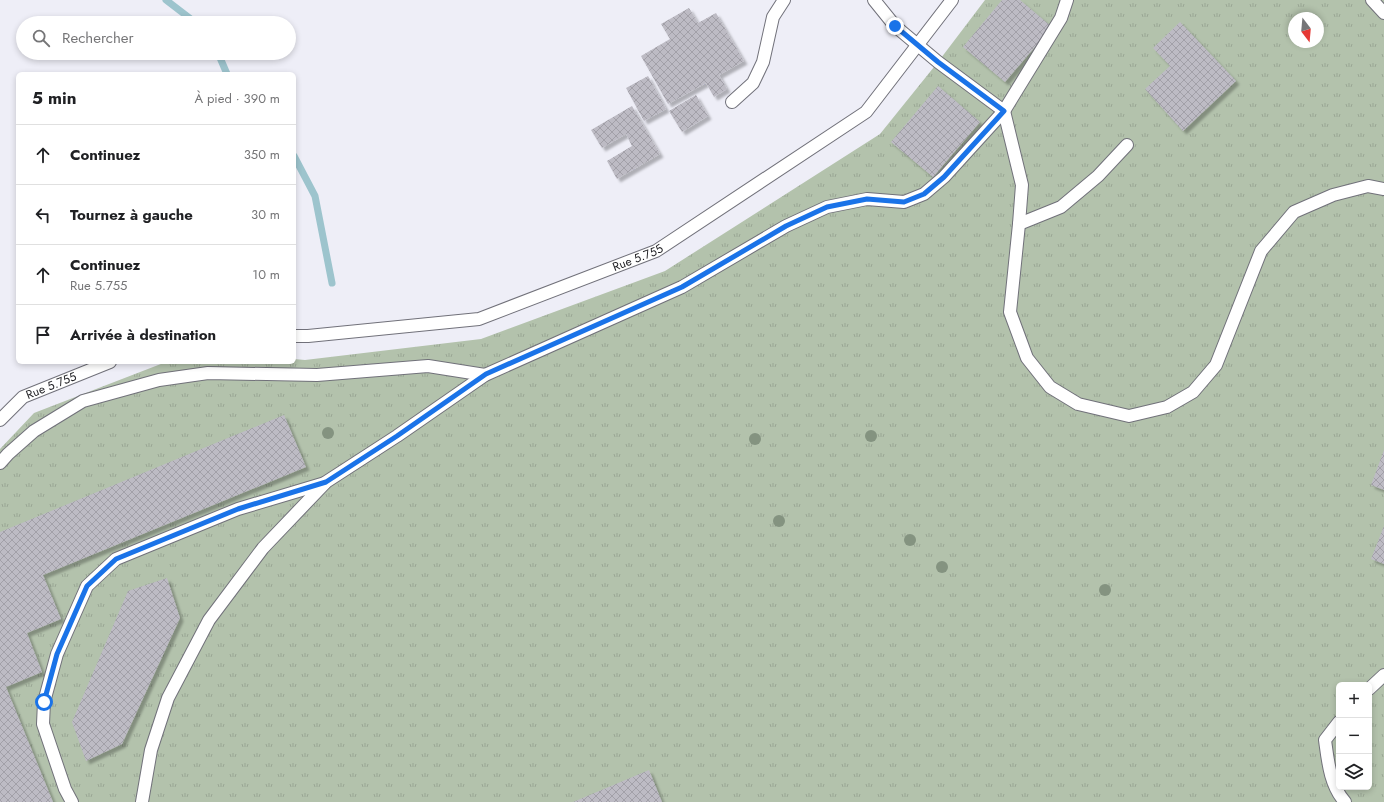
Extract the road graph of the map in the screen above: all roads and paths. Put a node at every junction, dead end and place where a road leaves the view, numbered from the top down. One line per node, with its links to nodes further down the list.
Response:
1 (784, 0): 8 (lane)
2 (874, 0): 7 (lane)
3 (952, 0): 7 (lane, Rue 5.755)
4 (1067, 0): 9 (lane)
5 (1372, 0): 6 (lane)
6 (1384, 13)
7 (918, 44): 9 (lane); 13 (lane, Rue 5.755)
8 (732, 102)
9 (1004, 111): 12 (lane); 15 (lane)
10 (1127, 145): 12 (lane)
11 (1384, 189): 12 (lane)
12 (1019, 224)
13 (296, 336)
14 (105, 364): 16 (lane, Rue 5.755)
15 (486, 374): 17 (lane); 18 (lane)
16 (0, 420)
17 (0, 463)
18 (326, 482): 22 (lane); 23 (lane)
19 (1384, 676): 20 (lane)
20 (1372, 686)
21 (1336, 726): 24 (lane)
22 (72, 802)
23 (142, 802)
24 (1346, 802)

